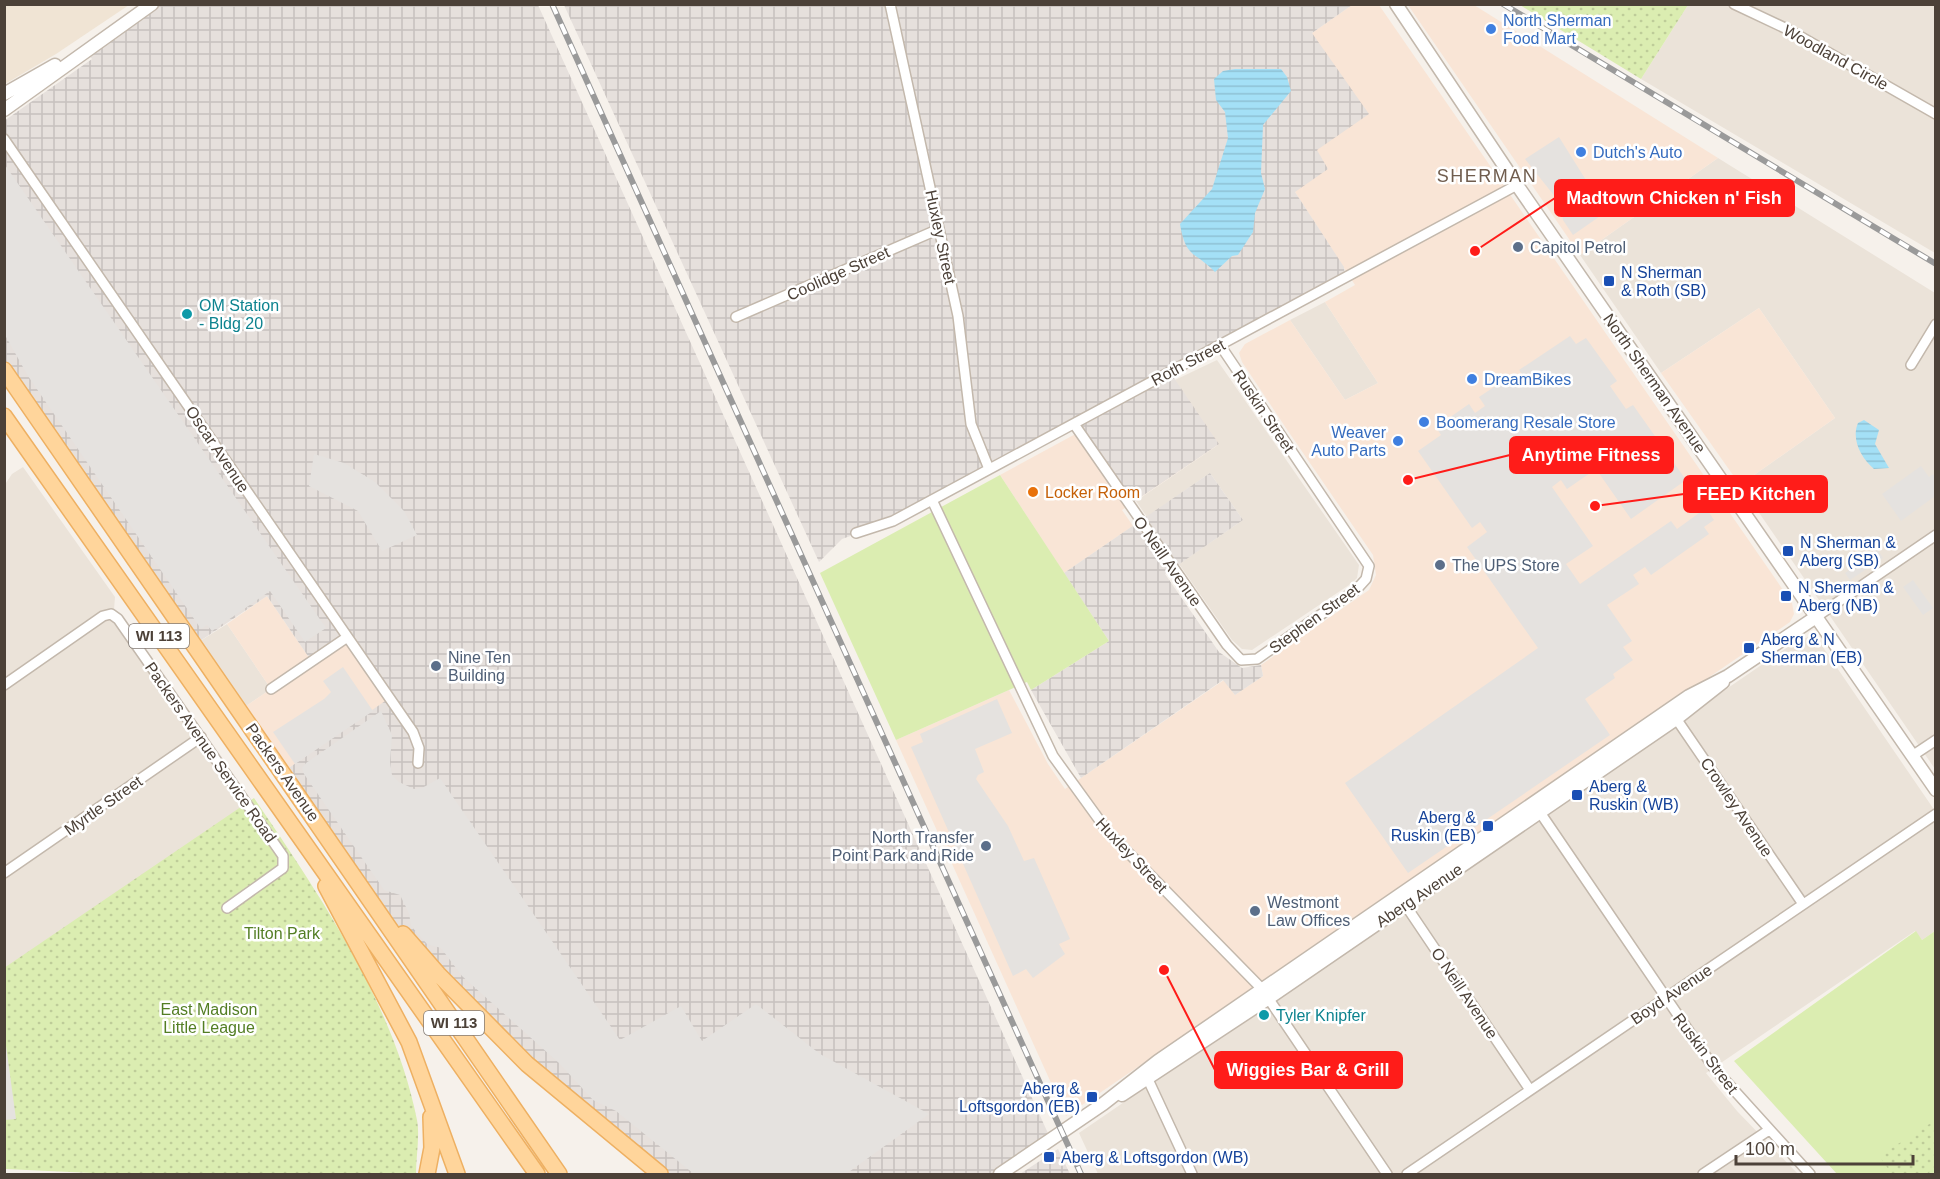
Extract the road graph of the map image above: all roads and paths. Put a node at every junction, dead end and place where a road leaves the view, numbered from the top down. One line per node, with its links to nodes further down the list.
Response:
1 (152, 4): 5 (street)
2 (890, 4): 11 (street, Huxley Street)
3 (1396, 4): 10 (street, North Sherman Avenue)
4 (1734, 4): 8 (street, Woodland Circle)
5 (86, 51): 6 (street); 7 (street)
6 (4, 94)
7 (4, 110)
8 (1935, 114)
9 (4, 139): 25 (street, Oscar Avenue)
10 (1517, 185): 14 (street, Roth Street); 24 (street, North Sherman Avenue)
11 (939, 229): 12 (street, Coolidge Street); 19 (street, Huxley Street)
12 (736, 317)
13 (1935, 324): 15 (street)
14 (1220, 345): 18 (street, Roth Street); 23 (street, Ruskin Street)
15 (1911, 365)
16 (4, 370): 39 (main road, Packers Avenue / WI 113)
17 (4, 416): 37 (main road, Packers Avenue / WI 113)
18 (1074, 424): 19 (street, Roth Street); 26 (street, O Neill Avenue)
19 (989, 469): 20 (street, Roth Street)
20 (932, 500): 21 (street, Roth Street); 43 (street, Huxley Street)
21 (856, 533)
22 (1935, 535): 24 (street)
23 (1369, 566): 26 (street, Stephen Street)
24 (1816, 617): 29 (street, Aberg Avenue); 32 (street, North Sherman Avenue)
25 (346, 638): 28 (street); 33 (street, Oscar Avenue)
26 (1248, 661)
27 (4, 685): 30 (street, Packers Avenue Service Road)
28 (271, 689)
29 (1673, 714): 35 (street, Aberg Avenue); 41 (street, Crowley Avenue)
30 (201, 737): 38 (street, Myrtle Street); 42 (street, Packers Avenue Service Road)
31 (1935, 740): 32 (street)
32 (1912, 756): 34 (street, North Sherman Avenue)
33 (418, 763)
34 (1935, 790)
35 (1537, 807): 40 (street, Aberg Avenue); 44 (street, Ruskin Street)
36 (1935, 814): 41 (street, Boyd Avenue)
37 (304, 844): 47 (main road); 51 (main road, Packers Avenue / WI 113)
38 (4, 873)
39 (369, 896): 52 (main road, Packers Avenue / WI 113); 53 (main road)
40 (1402, 900): 43 (street, Aberg Avenue); 46 (street, O Neill Avenue)
41 (1803, 904): 44 (street, Boyd Avenue)
42 (227, 908)
43 (1265, 994): 45 (street, Aberg Avenue); 56 (street, Huxley Street)
44 (1666, 998): 46 (street, Boyd Avenue); 48 (street, Ruskin Street)
45 (1147, 1075): 54 (street, Aberg Avenue); 55 (street)
46 (1530, 1090): 57 (street, Boyd Avenue)
47 (428, 1097): 49 (main road); 50 (main road)
48 (1769, 1130): 58 (street); 59 (street, Ruskin Street)
49 (427, 1174)
50 (457, 1174)
51 (537, 1174)
52 (560, 1174)
53 (660, 1174)
54 (1000, 1174)
55 (1192, 1174)
56 (1388, 1174)
57 (1407, 1174)
58 (1704, 1174)
59 (1810, 1174)

